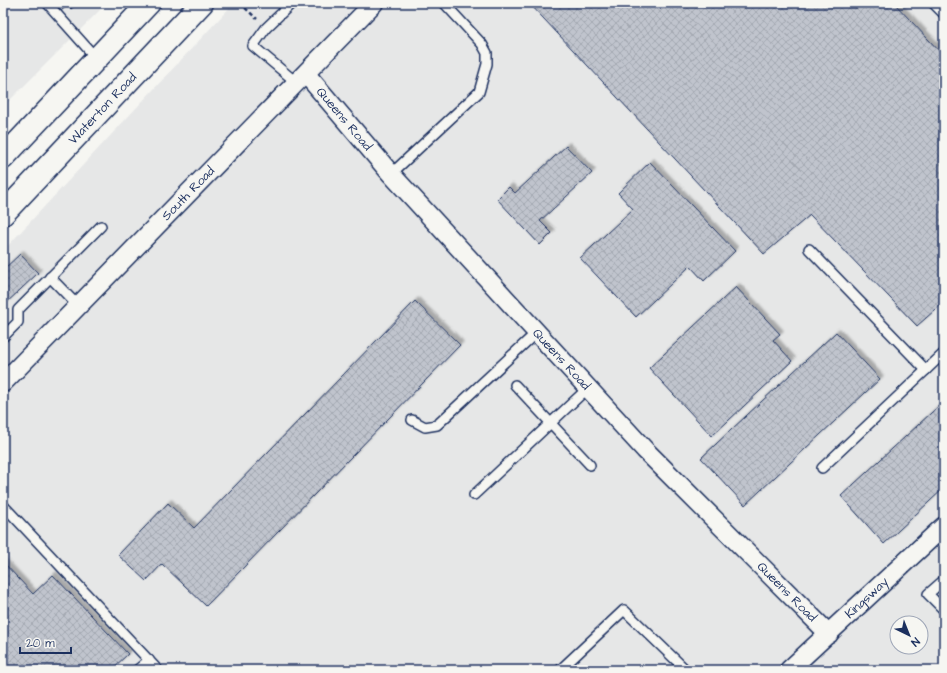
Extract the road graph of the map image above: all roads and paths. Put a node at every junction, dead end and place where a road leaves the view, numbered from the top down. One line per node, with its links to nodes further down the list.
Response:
1 (47, 3): 11 (lane)
2 (149, 3): 11 (main road)
3 (202, 3): 15 (main road, Waterton Road)
4 (240, 3): 10 (path)
5 (292, 3): 10 (lane)
6 (374, 3): 12 (street, South Road)
7 (444, 3): 14 (lane)
8 (933, 3): 9 (lane)
9 (944, 14)
10 (266, 28): 12 (lane)
11 (96, 58): 13 (main road)
12 (301, 79): 14 (street, Queens Road); 19 (street, South Road)
13 (5, 151)
14 (391, 174): 20 (street, Queens Road)
15 (3, 214)
16 (101, 226): 18 (lane)
17 (809, 249): 23 (lane)
18 (50, 278): 19 (lane); 21 (lane)
19 (79, 306): 24 (street, South Road)
20 (537, 332): 26 (street, Queens Road); 27 (lane)
21 (3, 337)
22 (944, 353): 23 (lane)
23 (926, 370): 30 (lane)
24 (3, 383)
25 (515, 385): 28 (lane)
26 (588, 388): 28 (lane); 36 (street, Queens Road)
27 (412, 420)
28 (551, 423): 29 (lane); 31 (lane)
29 (590, 466)
30 (822, 468)
31 (474, 495)
32 (3, 505): 37 (lane)
33 (944, 526): 36 (street, Kingsway)
34 (944, 580): 35 (lane)
35 (944, 610)
36 (829, 634): 42 (street, Kingsway)
37 (148, 660): 38 (lane); 39 (lane)
38 (137, 670)
39 (158, 670)
40 (560, 670): 41 (lane)
41 (686, 670)
42 (790, 670)

